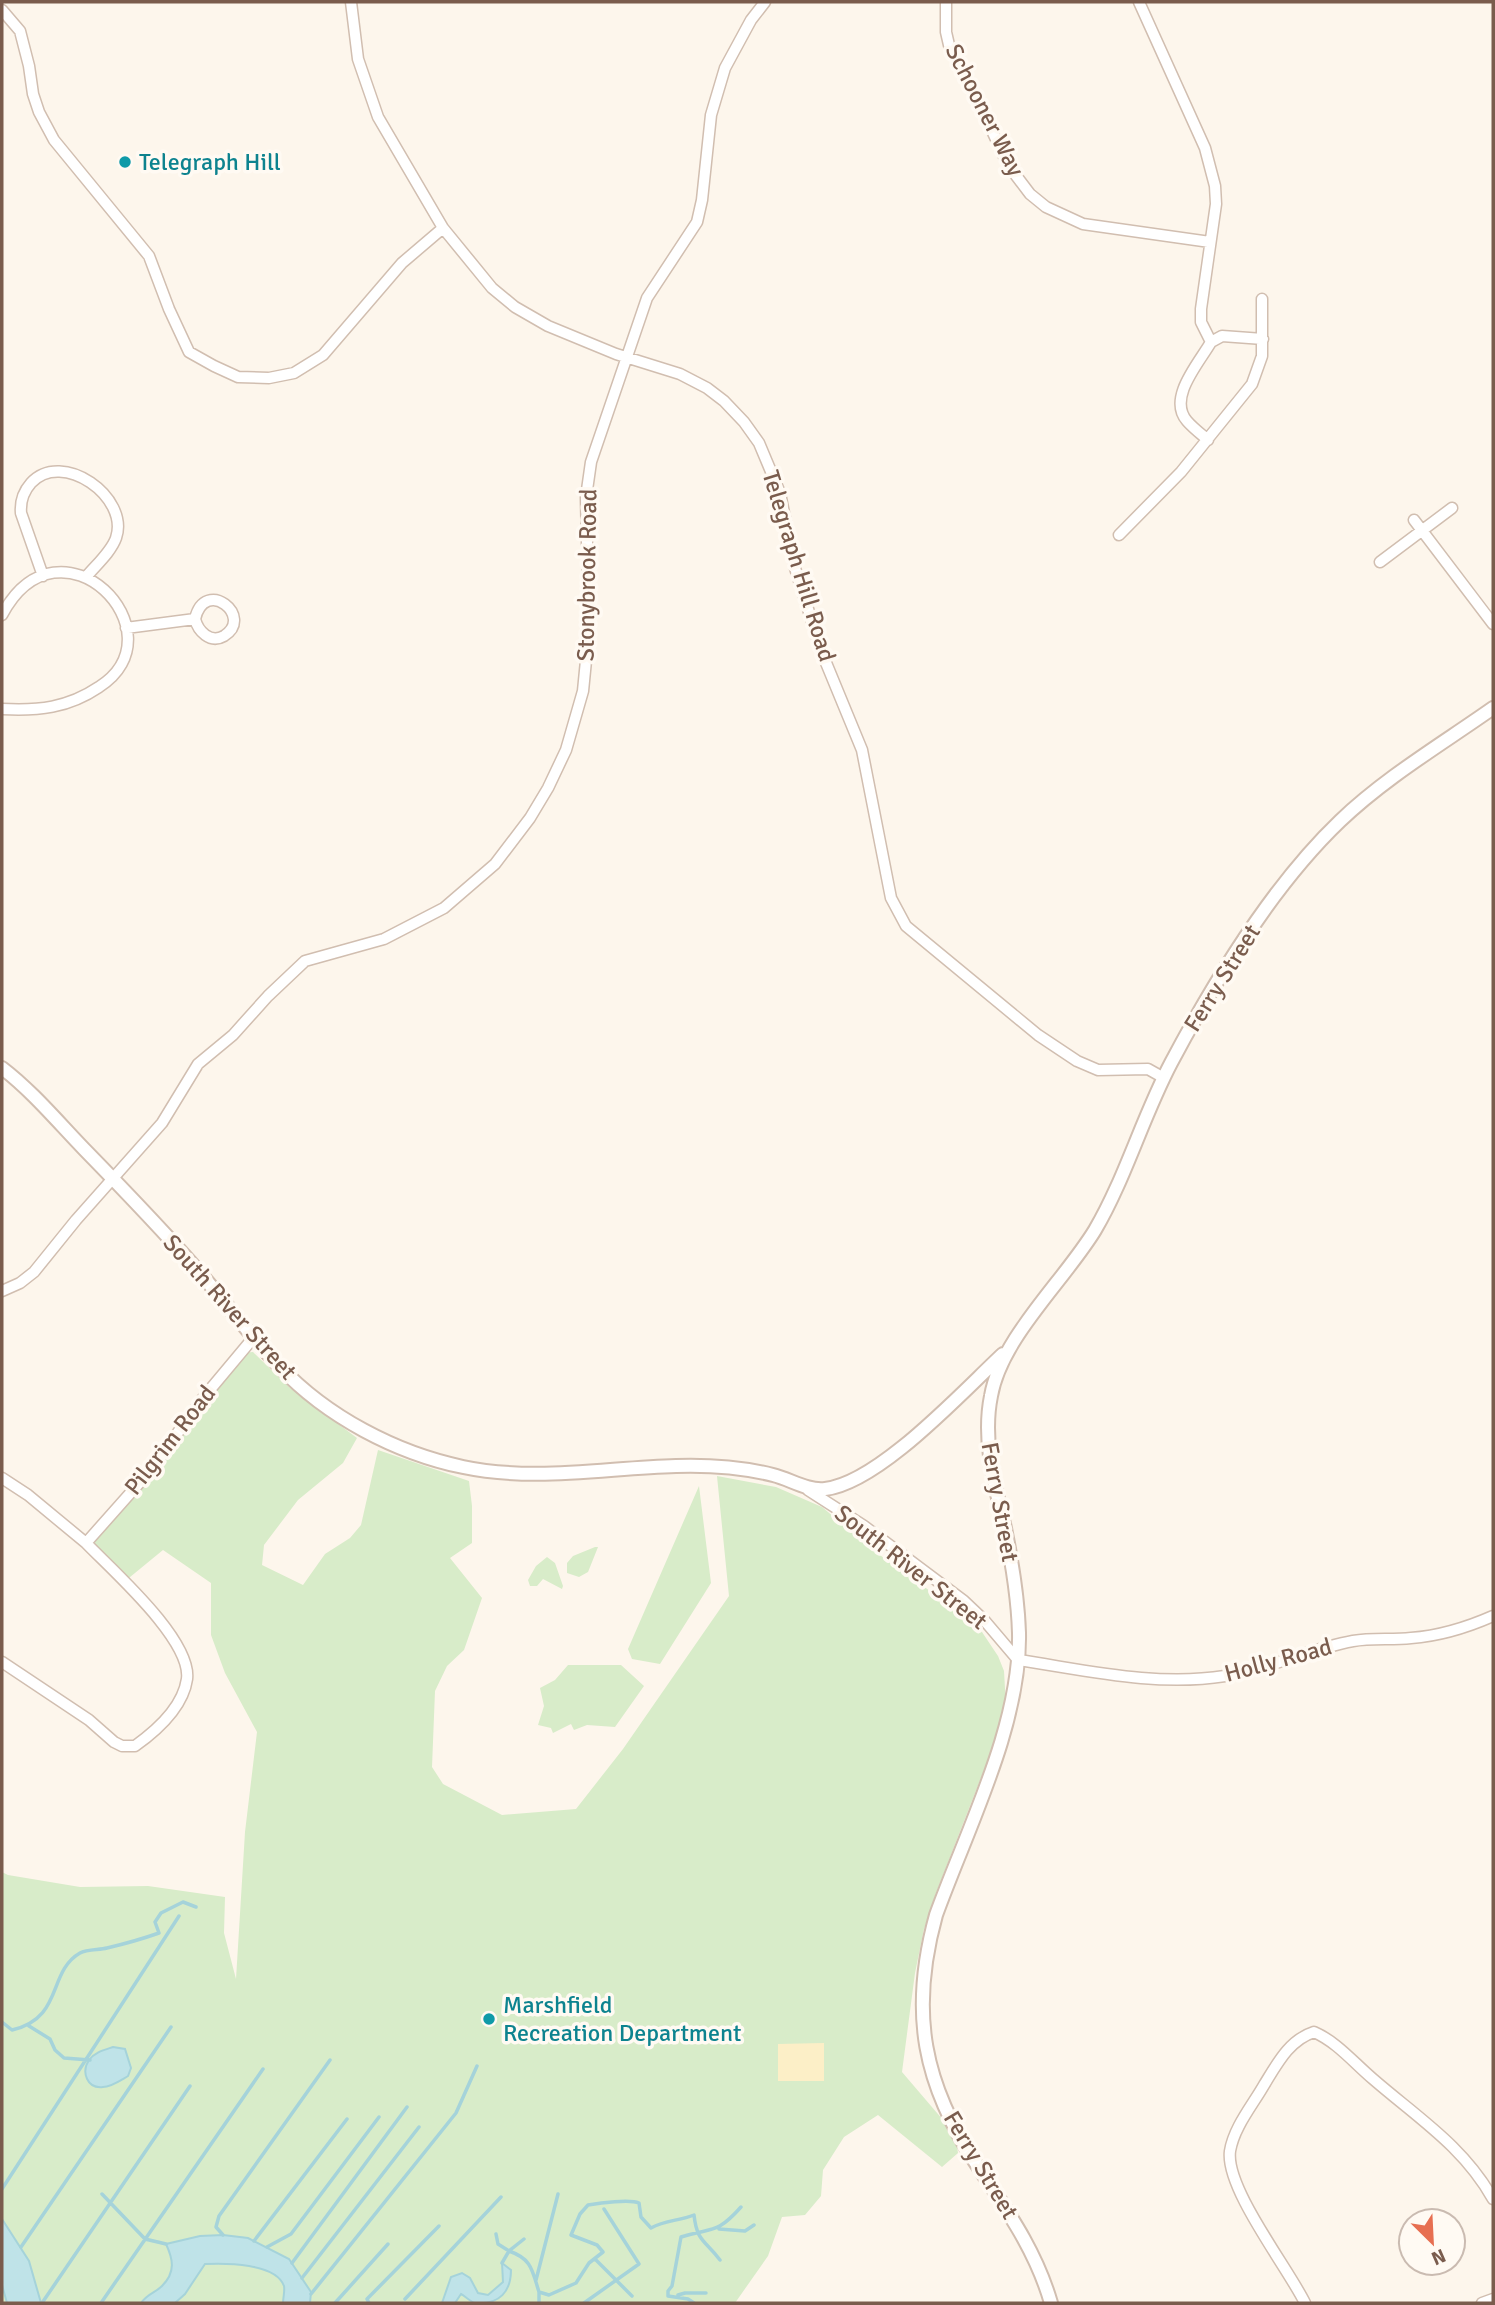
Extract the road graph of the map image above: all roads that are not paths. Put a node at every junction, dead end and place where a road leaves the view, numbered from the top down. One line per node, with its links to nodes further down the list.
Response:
1 (351, 2): 6 (street, Telegraph Hill Road)
2 (765, 2): 11 (street, Stonybrook Road)
3 (946, 2): 7 (street, Schooner Way)
4 (1139, 2): 7 (street)
5 (2, 10): 6 (street)
6 (443, 228): 11 (street, Telegraph Hill Road)
7 (1210, 242): 10 (street)
8 (1262, 299): 9 (street)
9 (1263, 339): 10 (street); 12 (street)
10 (1211, 342): 12 (street)
11 (627, 357): 27 (street, Telegraph Hill Road); 28 (street, Stonybrook Road)
12 (1208, 440): 16 (street)
13 (1452, 508): 15 (street)
14 (1414, 520): 15 (street)
15 (1422, 531): 17 (street); 22 (street)
16 (1119, 534)
17 (1380, 562)
18 (43, 576): 19 (street); 19 (street); 20 (street)
19 (86, 577): 23 (street)
20 (2, 615)
21 (195, 619): 23 (street)
22 (1493, 624)
23 (126, 628): 25 (street)
24 (1493, 708): 27 (street, Ferry Street)
25 (2, 709)
26 (2, 1068): 28 (street, South River Street)
27 (1164, 1078): 31 (street, Ferry Street)
28 (113, 1178): 29 (street, Stonybrook Road); 30 (street, South River Street)
29 (2, 1291)
30 (254, 1337): 33 (street, South River Street); 34 (street, Pilgrim Road)
31 (1011, 1347): 33 (street, South River Street); 36 (street, Ferry Street)
32 (2, 1478): 34 (street)
33 (795, 1483): 36 (street, South River Street)
34 (86, 1543): 37 (street)
35 (1493, 1616): 36 (street, Holly Road)
36 (1018, 1660): 40 (street, Ferry Street)
37 (2, 1662)
38 (1493, 2199): 41 (street)
39 (1493, 2299): 42 (street)
40 (1051, 2303)
41 (1305, 2303)
42 (1482, 2303)

